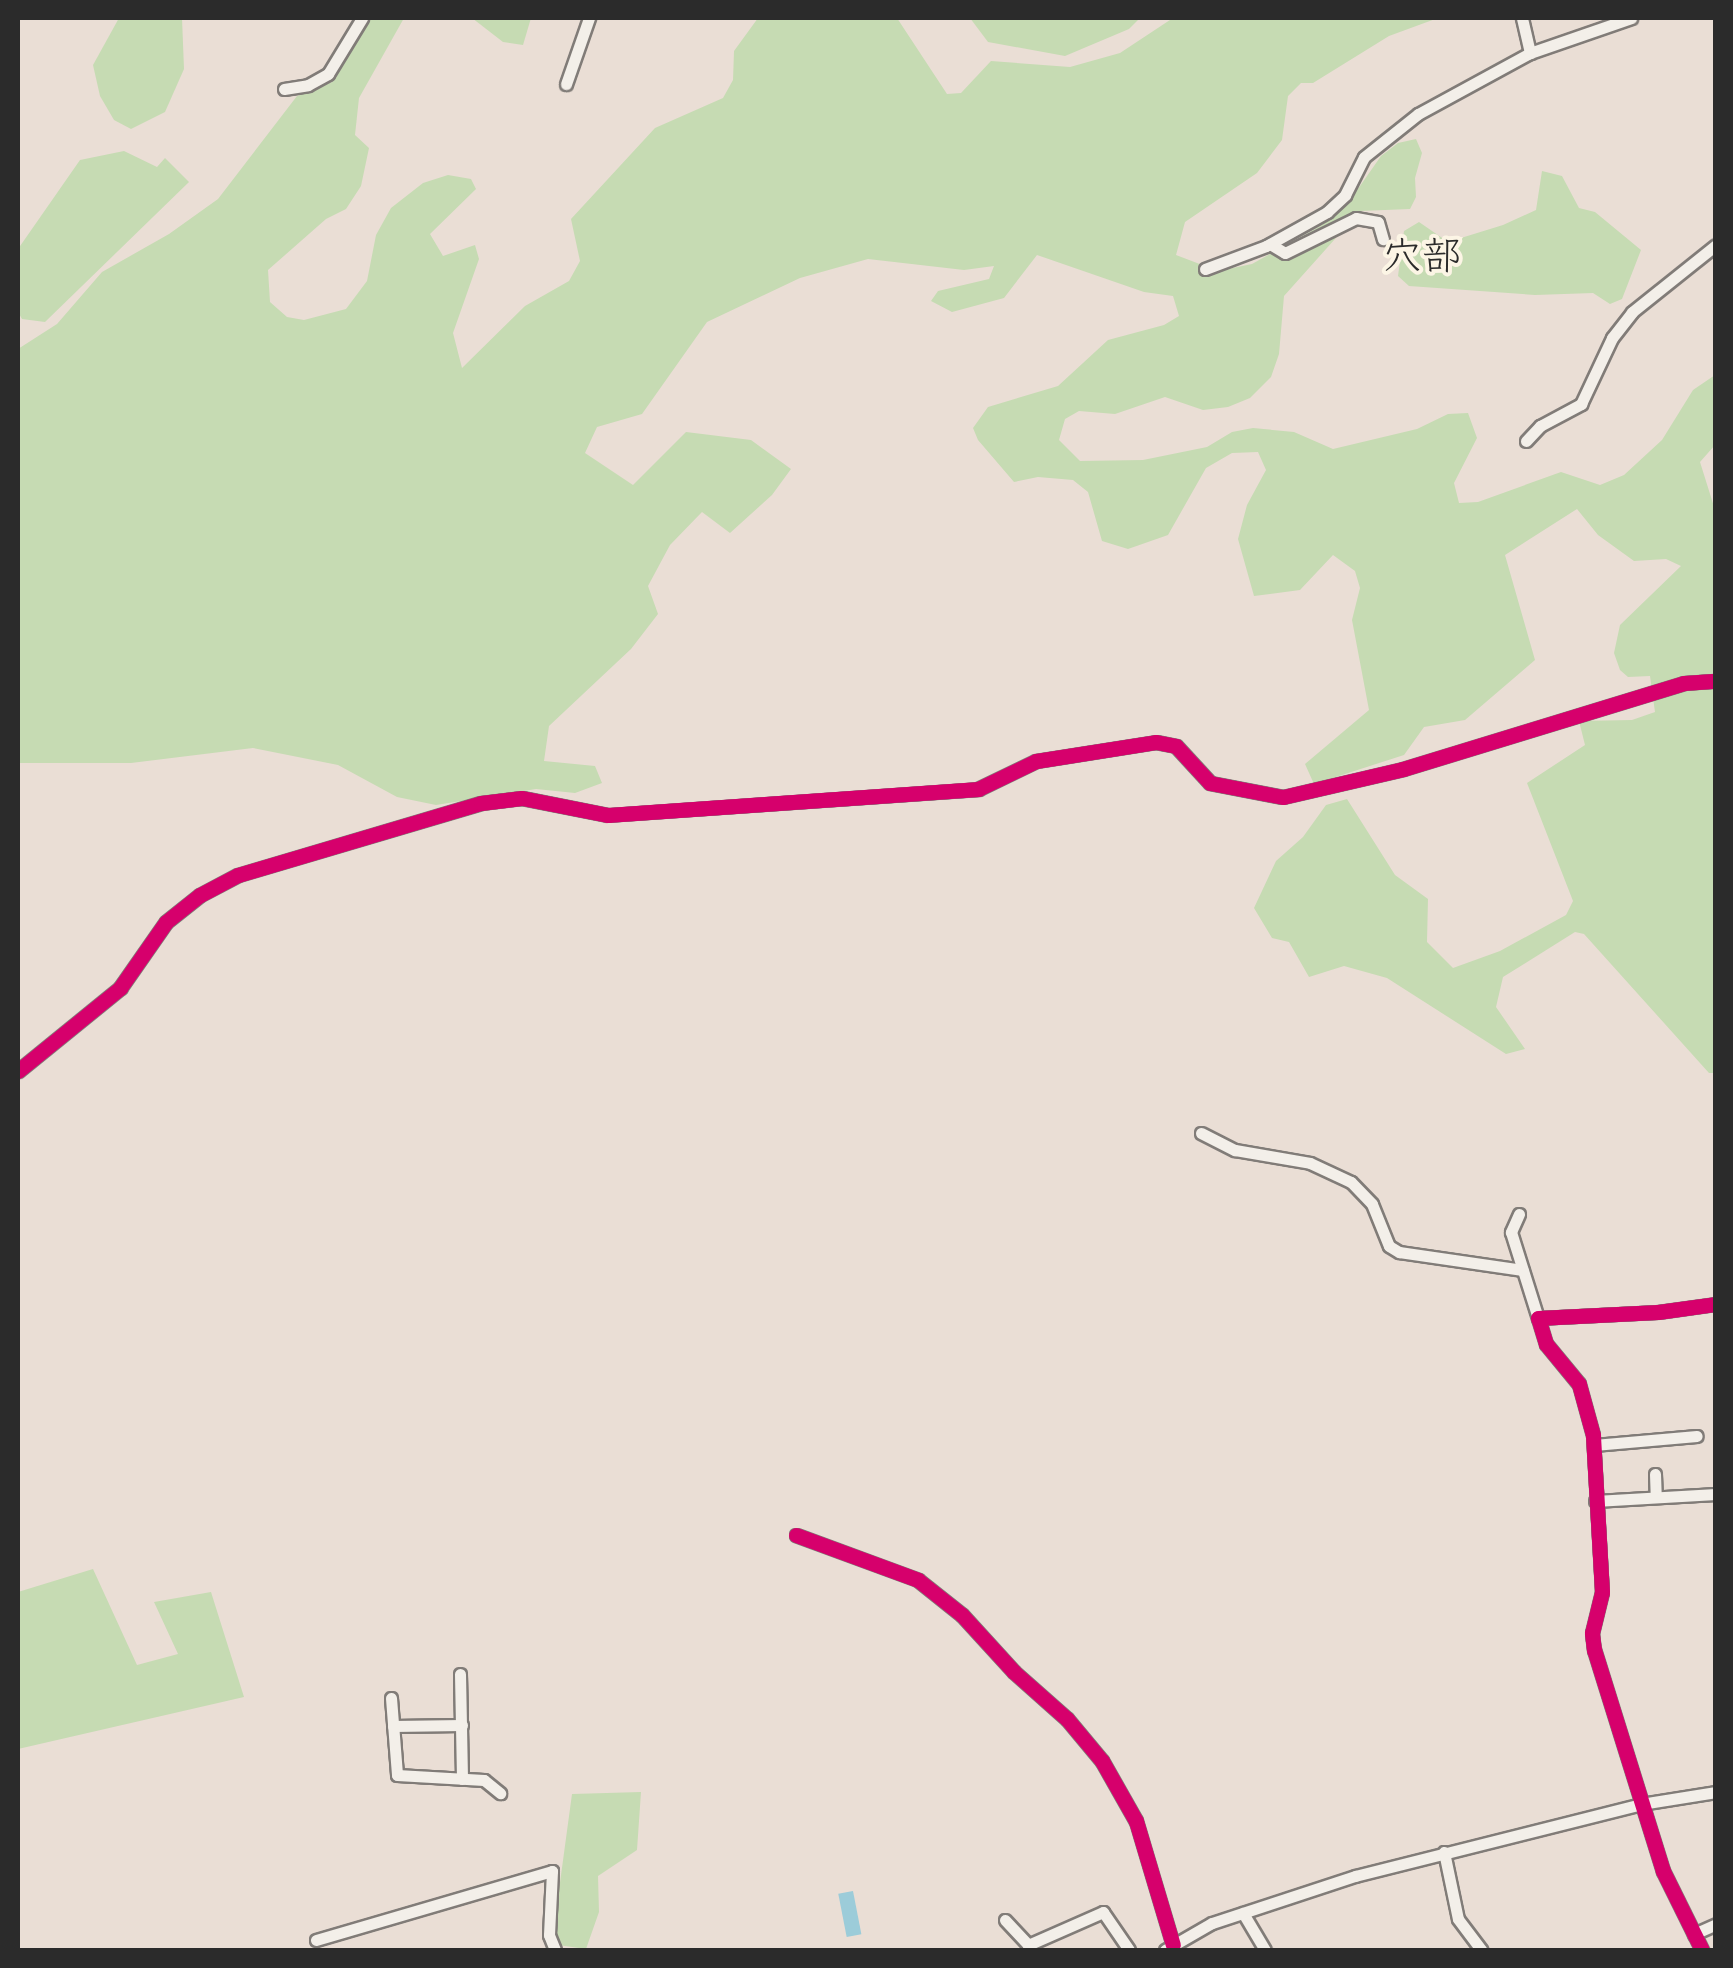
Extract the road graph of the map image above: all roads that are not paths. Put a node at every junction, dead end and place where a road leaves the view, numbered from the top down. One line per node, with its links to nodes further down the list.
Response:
1 (362, 18): 7 (street)
2 (589, 18): 6 (street)
3 (1522, 18): 5 (street)
4 (1631, 18): 5 (street)
5 (1530, 52): 9 (street)
6 (566, 84)
7 (284, 88)
8 (1382, 238): 9 (street)
9 (1270, 244): 11 (street)
10 (1716, 245): 12 (street)
11 (1205, 269)
12 (1526, 441)
13 (1716, 681): 14 (street)
14 (18, 1070)
15 (1201, 1133): 17 (street)
16 (1519, 1214): 17 (street)
17 (1523, 1270): 19 (street)
18 (1716, 1304): 19 (street)
19 (1538, 1318): 21 (street)
20 (1697, 1436): 21 (street)
21 (1594, 1444): 25 (street)
22 (1655, 1474): 24 (street)
23 (1716, 1494): 24 (street)
24 (1656, 1498): 25 (street)
25 (1595, 1501): 34 (street)
26 (796, 1536): 41 (street)
27 (460, 1674): 29 (street)
28 (391, 1698): 30 (street)
29 (462, 1725): 30 (street); 31 (street)
30 (394, 1726): 31 (street)
31 (462, 1778): 33 (street)
32 (1716, 1792): 34 (street)
33 (500, 1793)
34 (1641, 1804): 35 (street); 39 (street)
35 (1444, 1852): 36 (street); 45 (street)
36 (1243, 1913): 41 (street); 44 (street)
37 (1005, 1920): 43 (street)
38 (1716, 1924): 39 (street)
39 (1694, 1934): 46 (street)
40 (316, 1940): 42 (street)
41 (1168, 1948)
42 (555, 1950)
43 (1129, 1950)
44 (1265, 1950)
45 (1481, 1950)
46 (1702, 1950)

